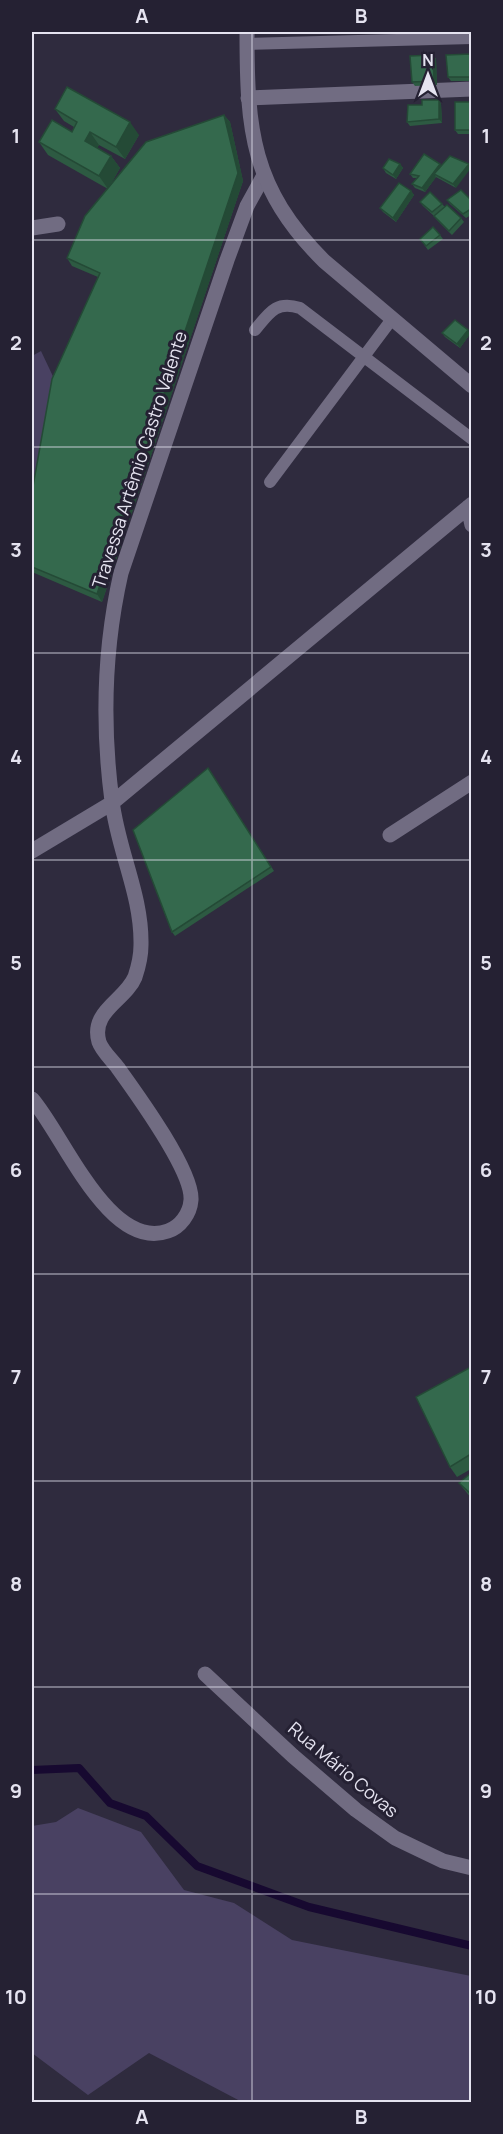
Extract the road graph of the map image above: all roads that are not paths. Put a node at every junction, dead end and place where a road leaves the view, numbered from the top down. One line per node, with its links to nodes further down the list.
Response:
1 (247, 38): 2 (lane); 4 (street)
2 (471, 38)
3 (471, 89): 4 (street)
4 (248, 98): 5 (street)
5 (263, 177): 8 (street); 17 (street, Travessa Artêmio Castro Valente)
6 (58, 224): 7 (street)
7 (32, 228)
8 (393, 319): 10 (lane); 11 (street)
9 (255, 330): 10 (lane)
10 (363, 357): 12 (lane); 13 (lane)
11 (471, 386)
12 (471, 439)
13 (270, 482)
14 (470, 506): 15 (street); 17 (street)
15 (471, 525)
16 (471, 782): 18 (street)
17 (112, 803): 19 (street); 20 (street, Travessa Artêmio Castro Valente)
18 (390, 834)
19 (32, 851)
20 (32, 1099)
21 (205, 1674): 22 (street, Rua Mário Covas)
22 (471, 1868)

